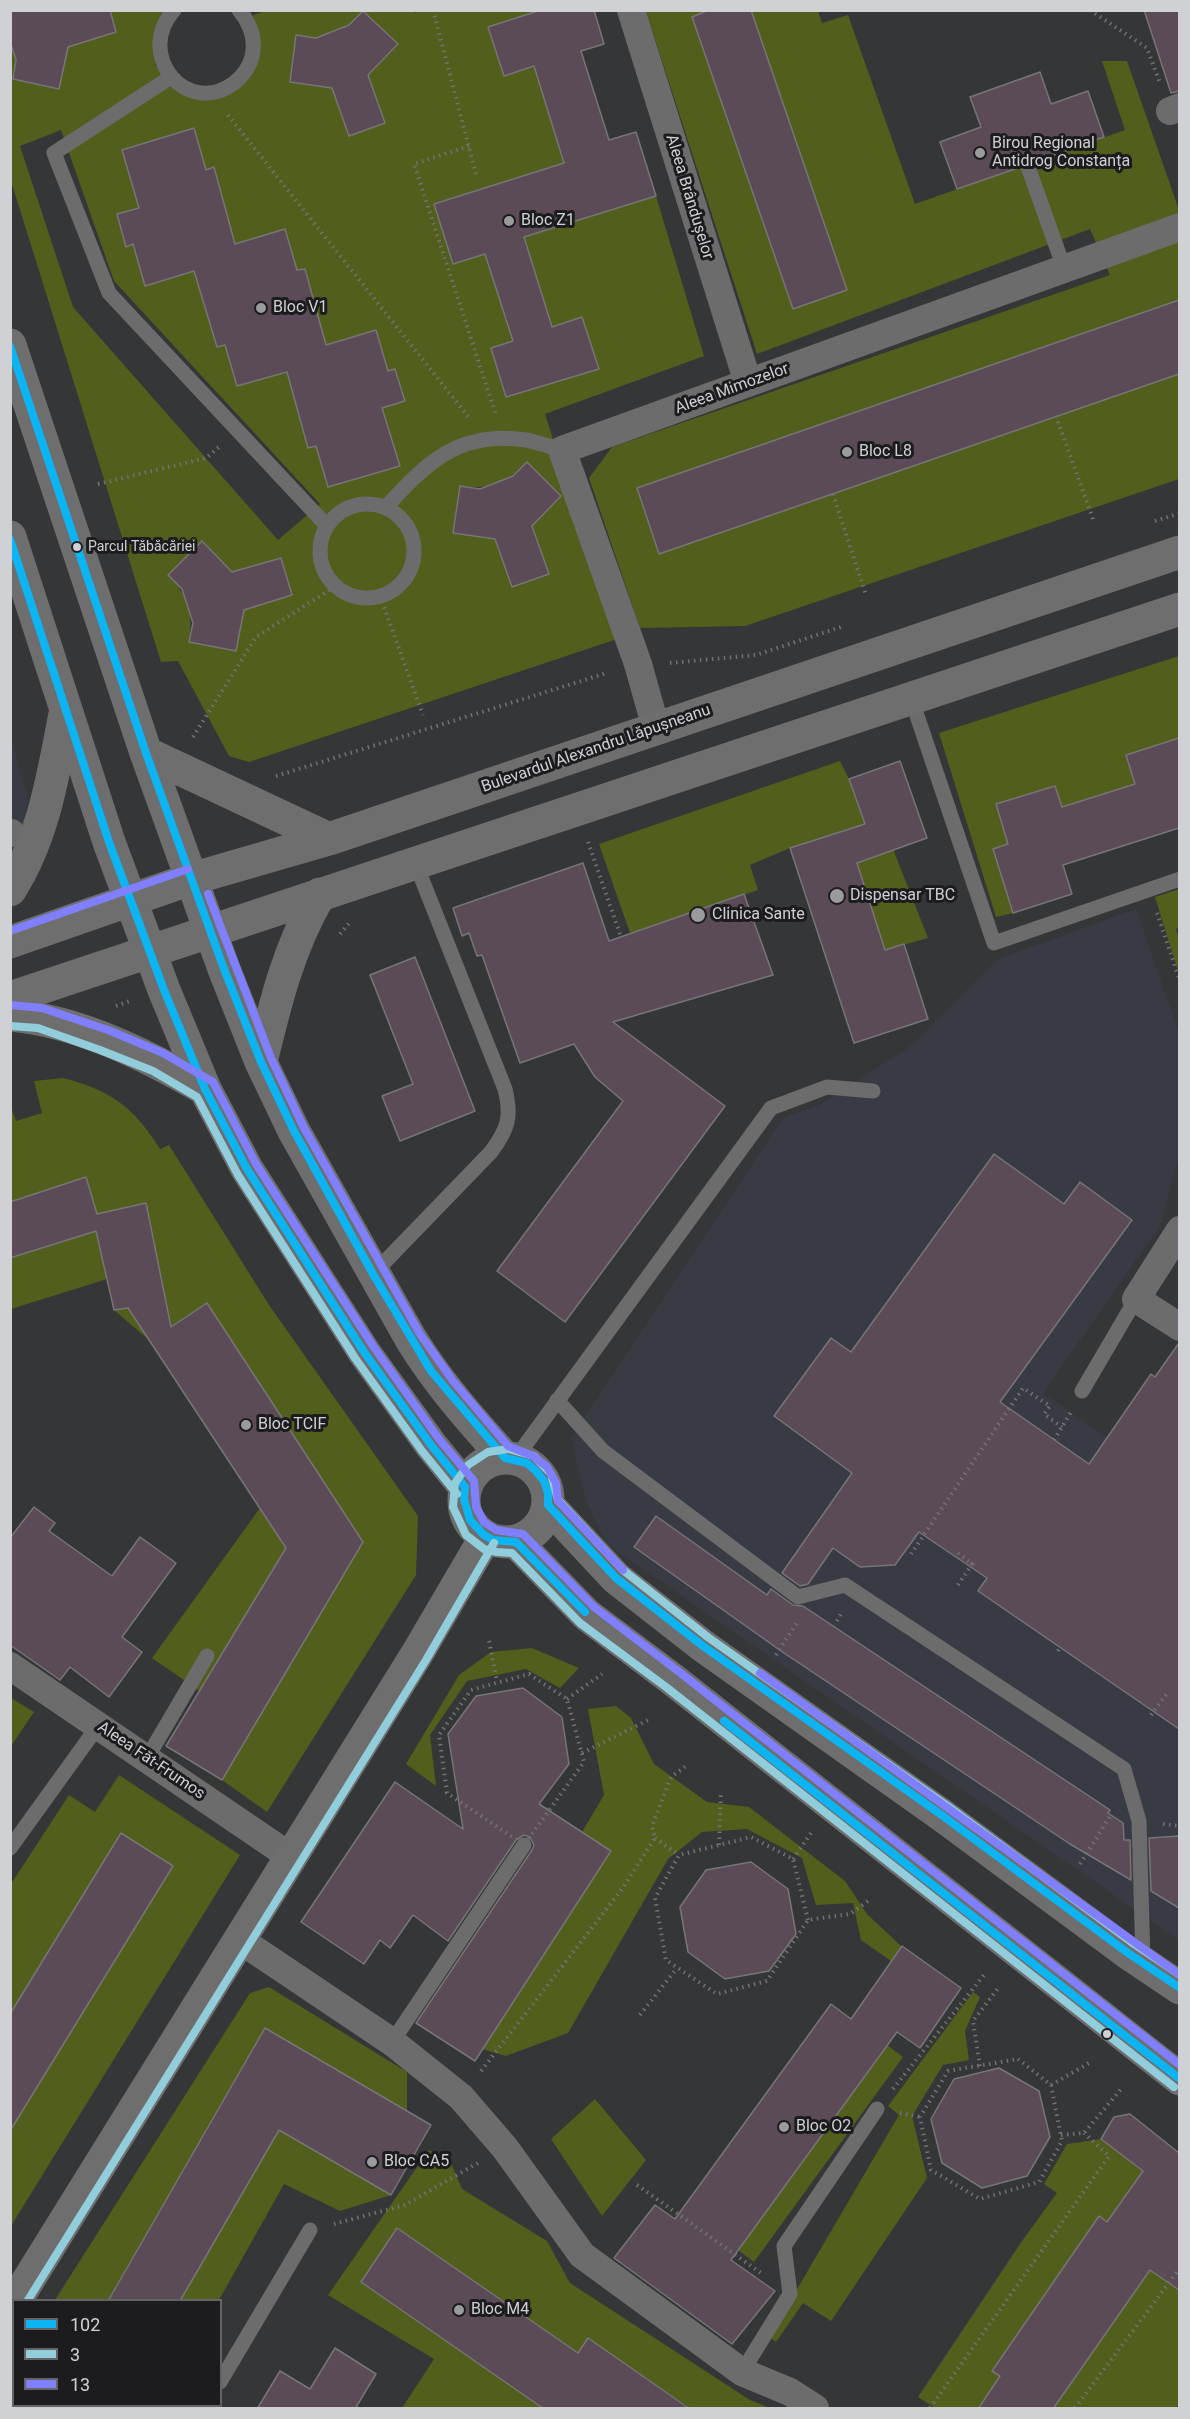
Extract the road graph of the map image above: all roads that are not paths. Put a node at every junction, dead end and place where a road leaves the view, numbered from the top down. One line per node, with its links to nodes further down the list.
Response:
1 (174, 10): 4 (lane)
2 (239, 10): 4 (lane)
3 (631, 10): 9 (street, Aleea Brândușelor)
4 (171, 77): 12 (lane)
5 (1027, 165): 7 (lane)
6 (1179, 227): 7 (street, Aleea Mimozelor)
7 (1064, 268): 9 (street, Aleea Mimozelor)
8 (10, 345): 19 (main road)
9 (748, 383): 10 (street, Aleea Mimozelor)
10 (562, 450): 11 (lane); 18 (street)
11 (386, 507): 12 (lane); 12 (lane)
12 (327, 526)
13 (10, 537): 17 (main road)
14 (1179, 552): 18 (main road, Bulevardul Alexandru Lăpușneanu)
15 (1179, 609): 16 (main road)
16 (911, 698): 21 (main road); 23 (lane)
17 (66, 712): 24 (main road); 26 (main road)
18 (656, 728): 20 (main road, Bulevardul Alexandru Lăpușneanu)
19 (146, 753): 20 (main road); 22 (main road)
20 (329, 839): 22 (main road, Bulevardul Alexandru Lăpușneanu)
21 (415, 862): 25 (main road); 36 (lane)
22 (191, 879): 26 (main road, Bulevardul Alexandru Lăpușneanu); 27 (main road)
23 (1179, 879)
24 (10, 890)
25 (320, 894): 27 (main road); 32 (main road)
26 (129, 899): 28 (main road, Bulevardul Alexandru Lăpușneanu); 29 (main road)
27 (210, 930): 29 (main road); 32 (main road)
28 (10, 942)
29 (149, 950): 30 (main road); 33 (main road)
30 (10, 998)
31 (10, 1016): 33 (main road)
32 (261, 1062): 36 (main road)
33 (205, 1089): 42 (main road)
34 (873, 1091): 40 (lane)
35 (1179, 1230): 37 (street)
36 (373, 1274): 41 (main road)
37 (1136, 1299): 38 (street); 39 (lane)
38 (1179, 1327)
39 (1082, 1391)
40 (557, 1400): 41 (lane); 53 (lane)
41 (510, 1458): 42 (main road); 43 (main road)
42 (465, 1487): 44 (main road)
43 (548, 1505): 44 (main road); 53 (main road)
44 (501, 1540): 51 (main road); 56 (main road)
45 (207, 1656): 48 (lane)
46 (10, 1666): 47 (street, Aleea Făt-Frumos)
47 (98, 1726): 48 (street, Aleea Făt-Frumos); 50 (lane)
48 (147, 1758): 51 (street, Aleea Făt-Frumos)
49 (524, 1845): 55 (lane)
50 (10, 1848)
51 (291, 1857): 52 (main road)
52 (240, 1940): 55 (street); 59 (main road)
53 (1143, 1964): 54 (main road)
54 (1179, 1988)
55 (392, 2042): 60 (street)
56 (1179, 2079)
57 (877, 2109): 60 (lane)
58 (310, 2230): 61 (lane)
59 (17, 2299)
60 (742, 2372): 62 (street)
61 (222, 2379)
62 (814, 2409)

